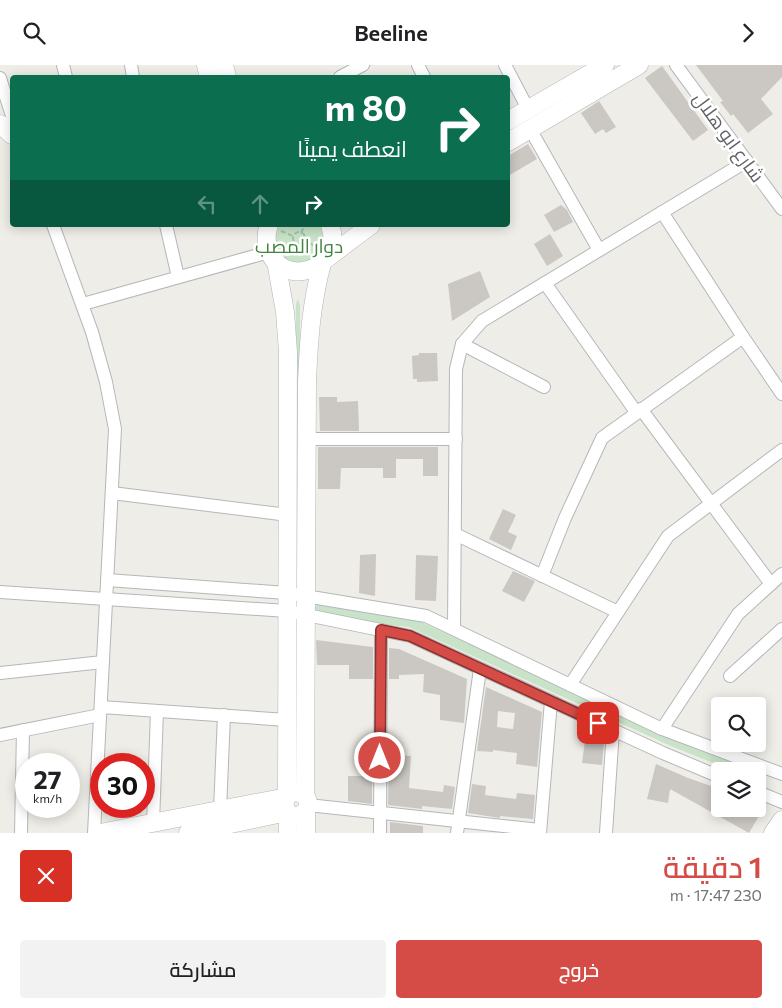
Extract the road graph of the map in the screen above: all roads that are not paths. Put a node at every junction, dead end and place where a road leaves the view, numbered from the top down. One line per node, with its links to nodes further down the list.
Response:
1 (363, 65): 6 (street)
2 (505, 65): 8 (street)
3 (605, 65): 8 (main road)
4 (638, 65): 12 (main road)
5 (676, 65): 15 (street, شارع ابو هلال)
6 (344, 75)
7 (0, 78): 9 (street)
8 (528, 109): 10 (main road)
9 (10, 110)
10 (510, 120)
11 (0, 124): 13 (main road)
12 (530, 129): 14 (main road); 23 (street)
13 (10, 133)
14 (510, 141)
15 (747, 161): 16 (street, شارع ابو هلال); 17 (street)
16 (782, 209)
17 (662, 212): 23 (street); 28 (street)
18 (54, 227): 27 (street)
19 (166, 227): 25 (street)
20 (330, 227): 24 (main road)
21 (367, 227): 24 (main road)
22 (273, 241): 24 (main road); 25 (street); 38 (main road)
23 (599, 250): 26 (street)
24 (322, 256): 33 (main road)
25 (178, 277): 27 (street)
26 (545, 283): 29 (street); 32 (street)
27 (83, 304): 36 (street)
28 (744, 337): 31 (street); 32 (street)
29 (462, 344): 30 (street); 34 (street)
30 (544, 387)
31 (782, 394)
32 (638, 411): 37 (street); 41 (street)
33 (306, 439): 34 (street); 46 (main road)
34 (456, 439): 39 (street)
35 (782, 450): 37 (street)
36 (112, 493): 38 (street); 42 (street)
37 (711, 504): 43 (street); 49 (street)
38 (288, 515): 45 (main road)
39 (455, 534): 41 (street); 51 (street)
40 (782, 574): 43 (street)
41 (542, 576): 49 (street)
42 (107, 580): 45 (street); 47 (street)
43 (771, 584): 64 (street)
44 (0, 592): 47 (street)
45 (288, 593): 46 (street); 48 (main road)
46 (306, 595): 50 (main road); 51 (street)
47 (106, 599): 48 (street); 54 (street)
48 (286, 611): 50 (street); 63 (main road)
49 (618, 612): 58 (street)
50 (306, 614): 53 (street); 72 (main road)
51 (454, 629): 58 (street)
52 (782, 629): 57 (street)
53 (381, 630): 55 (street); 73 (street)
54 (103, 662): 56 (street); 60 (street)
55 (480, 669): 59 (street); 77 (street)
56 (0, 673)
57 (730, 676)
58 (570, 685): 64 (street)
59 (551, 701): 66 (street); 78 (street)
60 (100, 711): 61 (street); 65 (street); 80 (street)
61 (157, 711): 62 (street); 75 (street)
62 (224, 715): 63 (street); 76 (street)
63 (287, 720): 72 (main road)
64 (662, 729): 69 (street)
65 (23, 730): 67 (street); 79 (street)
66 (613, 730): 68 (street); 86 (street)
67 (0, 735)
68 (711, 773)
69 (782, 775)
70 (766, 795): 71 (street)
71 (782, 802)
72 (299, 804): 73 (street); 76 (main road); 83 (main road); 84 (main road)
73 (380, 813): 77 (street); 85 (street)
74 (782, 820): 87 (main road)
75 (153, 823): 76 (main road); 81 (main road)
76 (221, 823): 82 (main road)
77 (458, 827): 78 (street)
78 (540, 831)
79 (21, 833)
80 (94, 833)
81 (100, 833)
82 (188, 833)
83 (288, 833)
84 (306, 833)
85 (380, 833)
86 (606, 833)
87 (773, 833)

